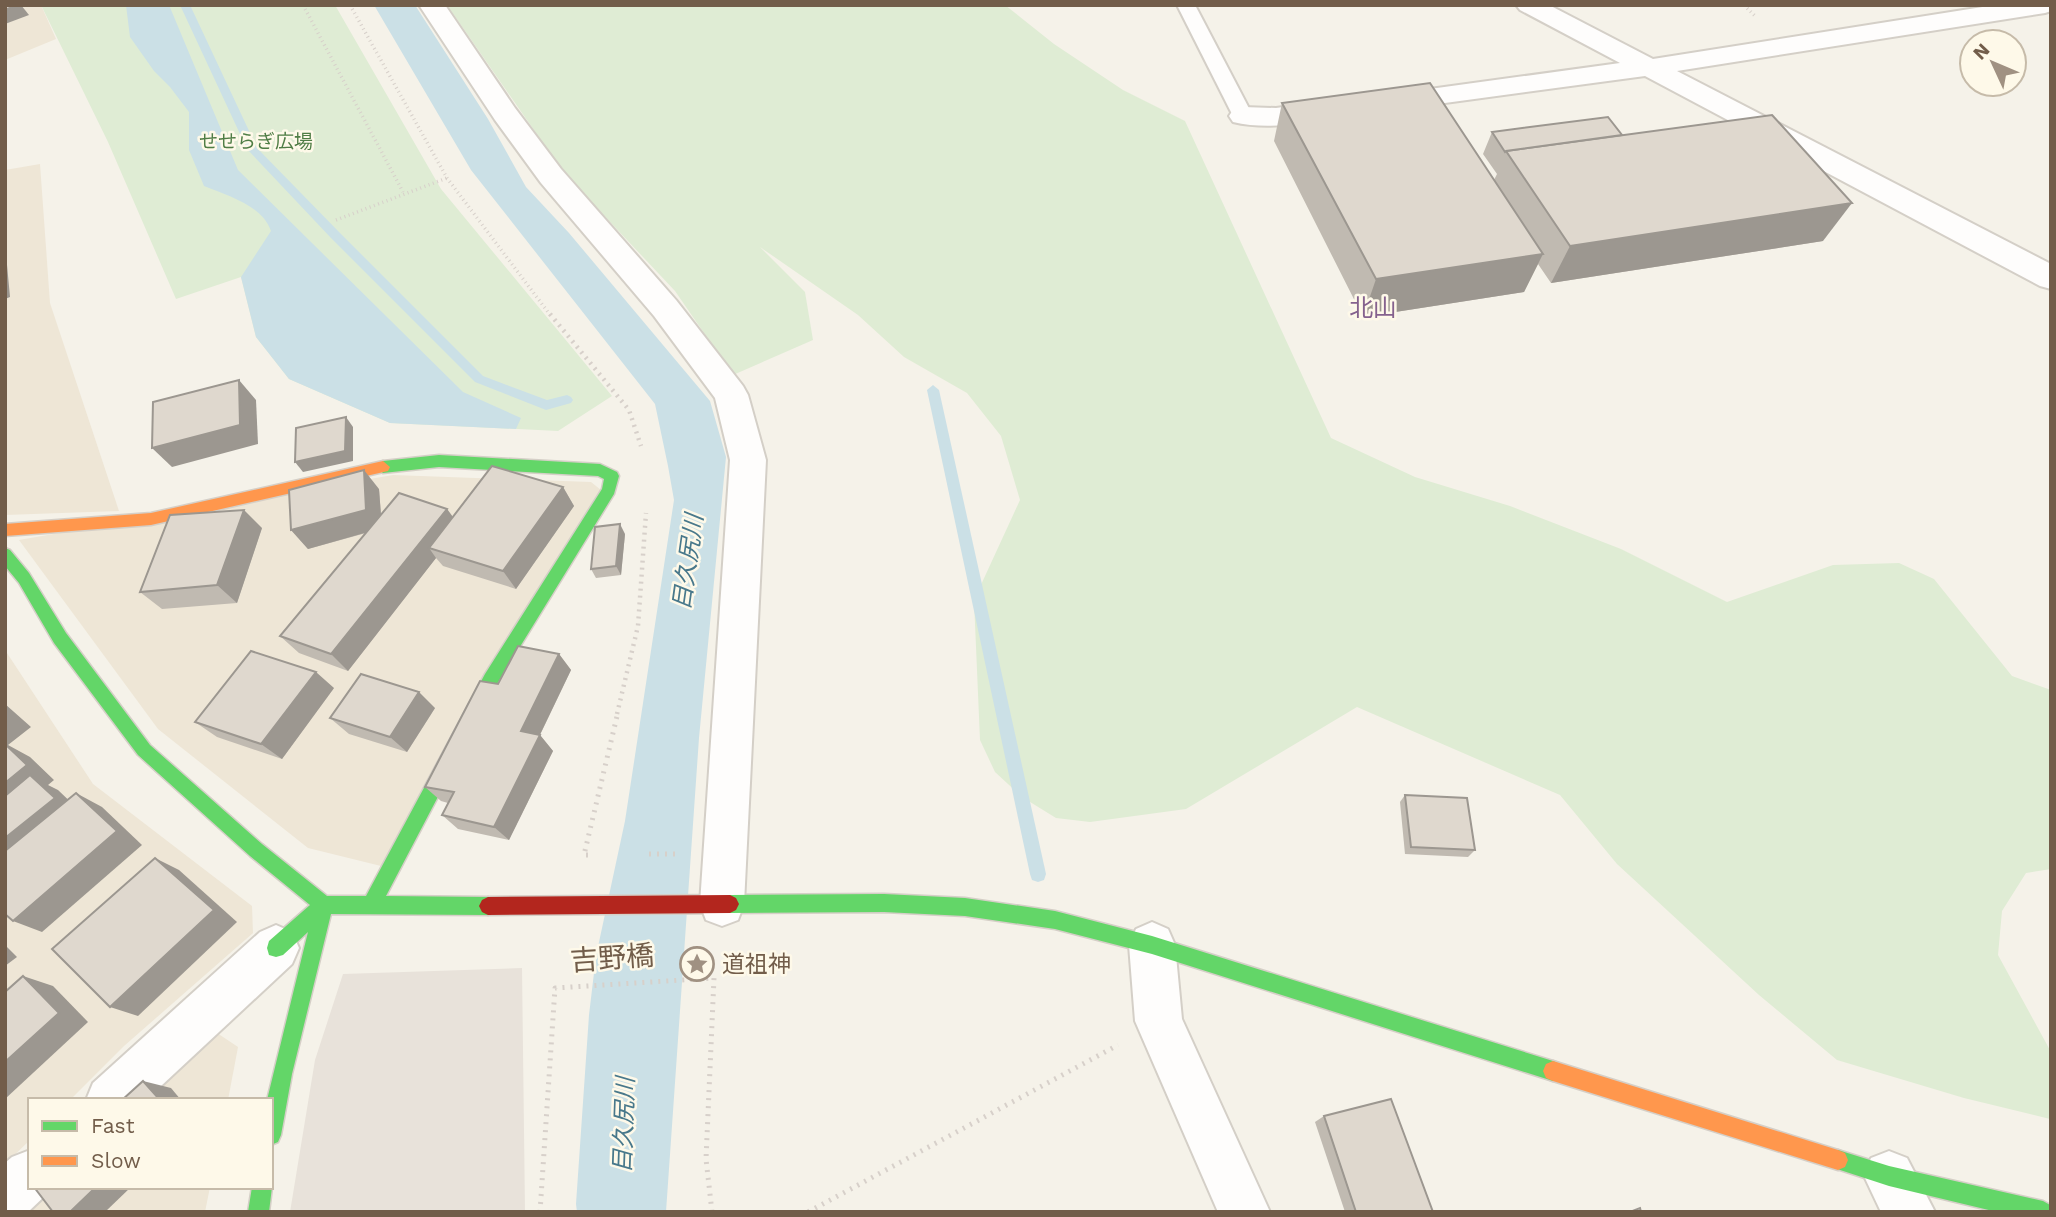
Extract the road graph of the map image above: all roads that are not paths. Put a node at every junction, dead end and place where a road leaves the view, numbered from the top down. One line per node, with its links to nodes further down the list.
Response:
1 (432, 5): 10 (street)
2 (1186, 5): 6 (lane)
3 (1529, 5): 5 (street)
4 (2045, 5): 5 (street)
5 (1647, 68): 6 (street); 7 (street)
6 (1243, 117)
7 (2051, 278)
8 (5, 530): 12 (street)
9 (5, 554): 11 (street)
10 (722, 904): 12 (street, 吉野橋); 13 (street, 吉野橋)
11 (324, 905): 12 (street, 吉野橋); 14 (street); 16 (street)
12 (371, 906)
13 (1152, 945): 19 (street, 吉野橋); 22 (street)
14 (276, 948): 15 (street)
15 (112, 1098)
16 (273, 1124)
17 (28, 1177): 20 (street)
18 (262, 1189): 21 (street)
19 (1899, 1194): 23 (street, 吉野橋)
20 (5, 1198)
21 (258, 1212)
22 (1244, 1212)
23 (2043, 1212)

